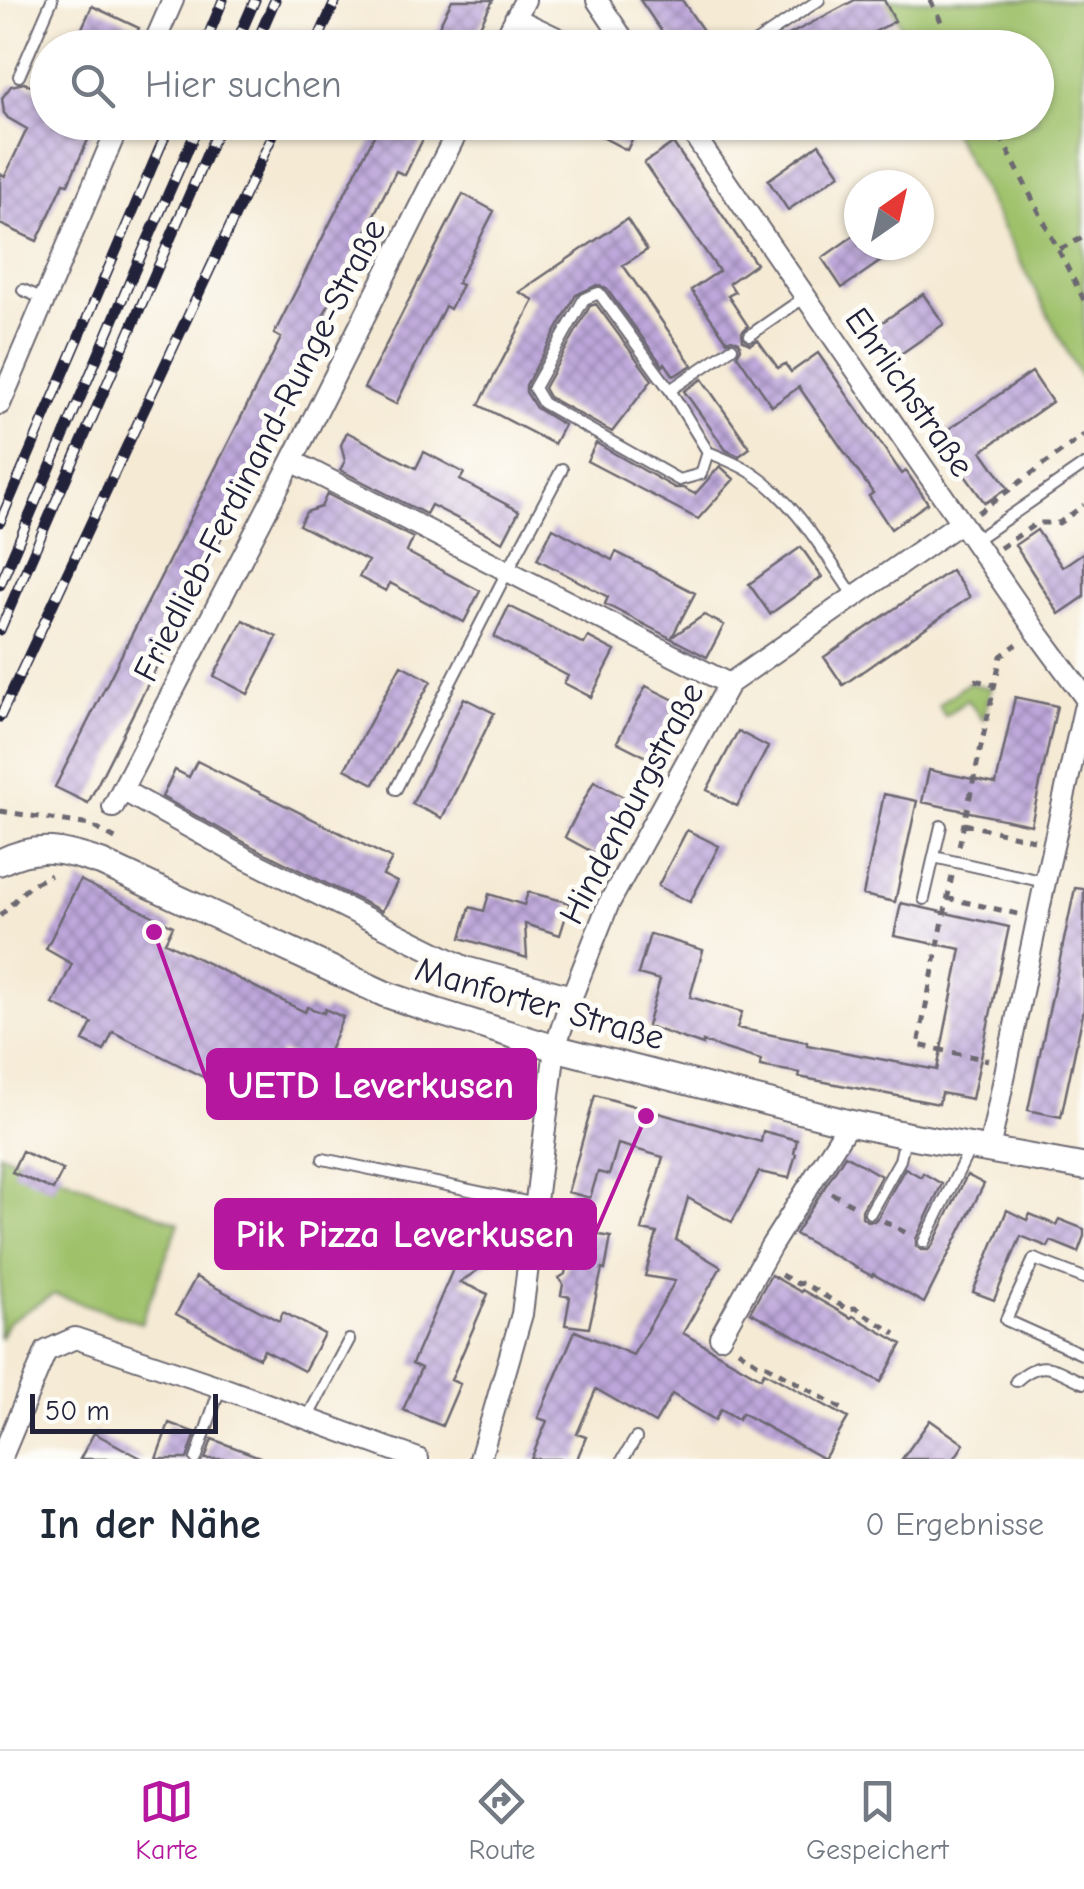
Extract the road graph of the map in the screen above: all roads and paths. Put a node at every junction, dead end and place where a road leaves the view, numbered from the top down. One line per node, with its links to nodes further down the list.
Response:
1 (52, 0): 7 (lane)
2 (173, 0): 8 (street)
3 (597, 0): 10 (street)
4 (819, 0): 11 (lane)
5 (930, 0): 12 (path)
6 (520, 9): 9 (street)
7 (39, 30)
8 (160, 30)
9 (551, 30)
10 (617, 30)
11 (774, 30)
12 (946, 30)
13 (30, 52): 14 (lane)
14 (20, 76)
15 (112, 140): 23 (street)
16 (453, 140): 31 (street, Friedlieb-Ferdinand-Runge-Straße)
17 (697, 140): 22 (street, Ehrlichstraße)
18 (1002, 140): 20 (path)
19 (1084, 237): 20 (path)
20 (1058, 250): 24 (path)
21 (23, 290): 23 (lane)
22 (805, 296): 25 (lane); 35 (street, Ehrlichstraße)
23 (45, 299): 28 (street)
24 (1084, 300)
25 (750, 335)
26 (732, 348): 27 (lane)
27 (670, 390): 30 (lane); 30 (lane)
28 (0, 404)
29 (1084, 435): 35 (path)
30 (708, 452): 38 (lane)
31 (292, 461): 37 (street); 46 (street, Friedlieb-Ferdinand-Runge-Straße)
32 (1084, 465): 36 (lane)
33 (562, 469): 37 (lane)
34 (1084, 505): 36 (path)
35 (968, 519): 36 (street, Ehrlichstraße); 38 (street, Hindenburgstraße)
36 (980, 549): 39 (street, Ehrlichstraße)
37 (506, 572): 41 (street); 45 (lane)
38 (854, 596): 41 (street, Hindenburgstraße)
39 (1036, 631): 42 (path); 43 (street, Ehrlichstraße)
40 (975, 680): 42 (path)
41 (729, 684): 61 (street, Hindenburgstraße)
42 (994, 685): 48 (path)
43 (1084, 696)
44 (1084, 709): 51 (street)
45 (396, 789)
46 (118, 798): 61 (street, Manforter Straße)
47 (0, 812): 50 (path)
48 (964, 824): 51 (path); 54 (path)
49 (942, 826): 52 (lane)
50 (122, 843)
51 (1053, 845): 56 (street)
52 (934, 857): 54 (lane); 58 (lane)
53 (0, 862): 62 (street, Manforter Straße)
54 (956, 862): 56 (lane); 57 (path)
55 (54, 874): 59 (path)
56 (1045, 882): 60 (street)
57 (948, 898): 60 (path); 63 (path)
58 (924, 899)
59 (0, 916)
60 (1037, 918): 63 (street)
61 (572, 996): 62 (street, Hindenburgstraße)
62 (556, 1048): 64 (street, Manforter Straße); 70 (street, Hindenburgstraße)
63 (1006, 1064): 66 (street)
64 (848, 1123): 65 (street, Manforter Straße); 69 (street)
65 (906, 1135): 66 (street, Manforter Straße); 71 (lane)
66 (980, 1149): 68 (street, Manforter Straße); 72 (lane)
67 (323, 1159): 70 (lane)
68 (1084, 1166)
69 (811, 1183): 71 (path); 73 (street)
70 (537, 1204): 88 (street, Hindenburgstraße)
71 (870, 1214): 72 (path)
72 (924, 1242)
73 (761, 1264): 75 (path); 76 (street)
74 (1084, 1278): 78 (lane)
75 (896, 1334)
76 (720, 1337): 82 (path)
77 (349, 1340): 83 (lane)
78 (1084, 1355)
79 (1016, 1380): 80 (lane)
80 (1084, 1383)
81 (220, 1387): 83 (street); 85 (street); 86 (lane)
82 (842, 1408)
83 (306, 1418): 87 (street)
84 (636, 1438): 89 (lane)
85 (1, 1459)
86 (196, 1459)
87 (418, 1459)
88 (480, 1459)
89 (623, 1459)

